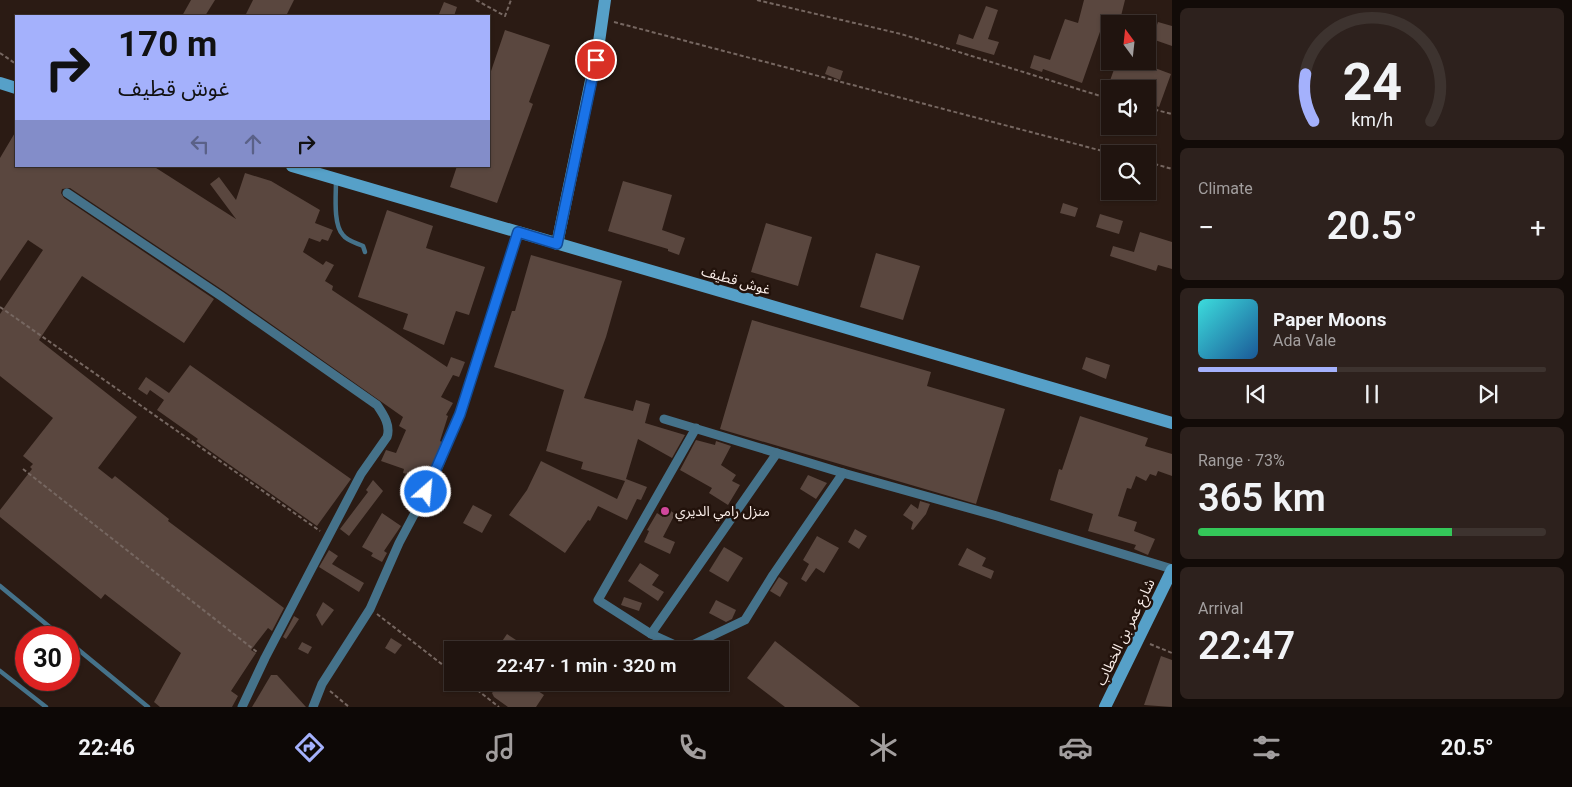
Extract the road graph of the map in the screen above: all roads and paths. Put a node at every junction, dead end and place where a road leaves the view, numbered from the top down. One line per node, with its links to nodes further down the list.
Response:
1 (476, 0): 2 (path)
2 (511, 0)
3 (605, 0): 5 (main road)
4 (757, 0): 10 (path)
5 (602, 19): 13 (path); 20 (main road)
6 (0, 53): 7 (path)
7 (15, 63)
8 (0, 83): 9 (main road)
9 (15, 88)
10 (1101, 97)
11 (1156, 110): 12 (path)
12 (1172, 114)
13 (1101, 151)
14 (1156, 164): 16 (path)
15 (295, 167): 17 (main road, غوش قطيف)
16 (1172, 169)
17 (336, 180): 19 (main road, غوش قطيف); 21 (lane)
18 (67, 193): 29 (street)
19 (518, 232): 20 (main road, غوش قطيف); 32 (street)
20 (557, 244): 24 (main road, غوش قطيف)
21 (364, 252)
22 (0, 307): 29 (path)
23 (664, 420): 25 (street)
24 (1172, 423)
25 (696, 428): 26 (street); 34 (street)
26 (777, 453): 28 (street); 34 (street)
27 (23, 469): 38 (path)
28 (842, 473): 30 (street); 34 (street)
29 (328, 536): 38 (street)
30 (1172, 570): 35 (main road, شارع عمر بن الخطاب)
31 (0, 586): 33 (lane)
32 (370, 609): 39 (path); 41 (street)
33 (48, 626)
34 (650, 634)
35 (1138, 639): 37 (path); 49 (main road, شارع عمر بن الخطاب)
36 (80, 651): 44 (lane)
37 (1172, 653)
38 (265, 658): 45 (street)
39 (444, 666)
40 (0, 671): 43 (lane)
41 (322, 684): 46 (street); 47 (path)
42 (479, 691): 48 (path)
43 (46, 707)
44 (148, 707)
45 (242, 707)
46 (313, 707)
47 (349, 707)
48 (499, 707)
49 (1105, 707)

